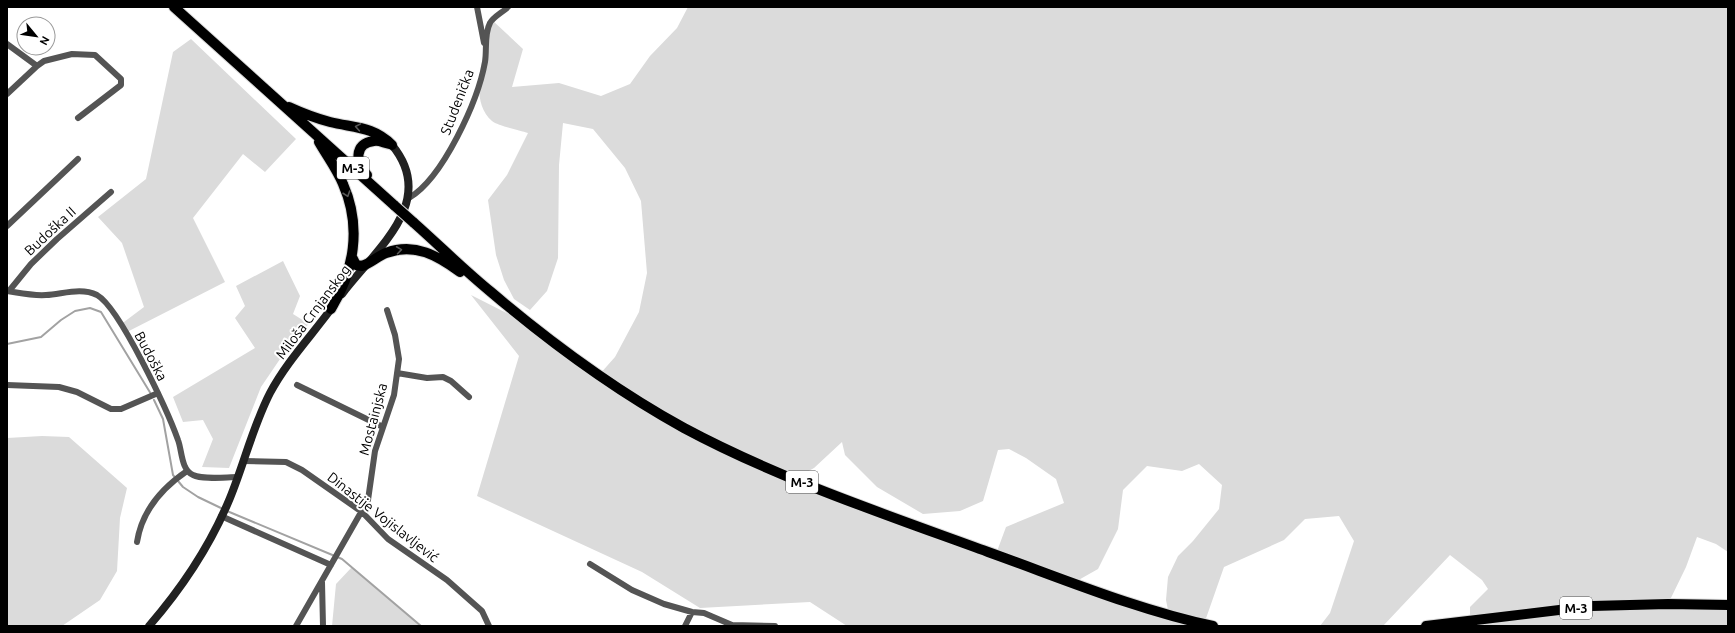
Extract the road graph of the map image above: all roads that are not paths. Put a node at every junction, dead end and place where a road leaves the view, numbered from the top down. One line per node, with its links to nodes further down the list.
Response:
1 (174, 7): 8 (main road, M-3)
2 (476, 7): 5 (street)
3 (508, 7): 5 (street, Studenička)
4 (7, 44): 6 (street)
5 (485, 51): 14 (street, Studenička)
6 (37, 66): 7 (street); 9 (street)
7 (7, 94)
8 (282, 105): 10 (main road, M-3); 11 (main road, one-way to 8)
9 (78, 118)
10 (316, 135): 15 (main road, M-3); 17 (main road, one-way to 17)
11 (392, 145): 14 (main road, Miloša Crnjanskog); 15 (main road)
12 (78, 159): 16 (street)
13 (111, 192): 20 (street, Budoška II)
14 (409, 198): 18 (main road, Miloša Crnjanskog)
15 (393, 204): 19 (main road, M-3, bridge)
16 (7, 226)
17 (352, 257): 18 (main road); 21 (main road)
18 (364, 266): 19 (main road, one-way to 19); 21 (main road, Miloša Crnjanskog)
19 (480, 282): 46 (main road, M-3)
20 (8, 291): 26 (street, Budoška)
21 (331, 309): 29 (main road, Miloša Crnjanskog)
22 (387, 310): 23 (street, Mostainjska)
23 (397, 373): 27 (street); 28 (street, Mostainjska)
24 (7, 385): 26 (street)
25 (297, 385): 28 (street)
26 (158, 393): 30 (street, Budoška)
27 (469, 397)
28 (383, 427): 32 (street, Mostainjska)
29 (244, 461): 31 (main road, Miloša Crnjanskog); 32 (street, Dinastije Vojislavljević)
30 (187, 471): 31 (street); 34 (street)
31 (238, 477): 33 (main road, Miloša Crnjanskog)
32 (362, 512): 35 (street, Mostainjska); 43 (street, Dinastije Vojislavljević)
33 (222, 514): 35 (street); 40 (main road)
34 (137, 542)
35 (331, 564): 37 (street)
36 (590, 564): 39 (street)
37 (322, 580): 41 (street); 42 (street)
38 (1728, 605): 47 (main road, M-3)
39 (692, 612): 44 (street); 45 (street)
40 (149, 626)
41 (296, 626)
42 (323, 626)
43 (489, 626)
44 (685, 626)
45 (776, 626)
46 (1212, 626)
47 (1426, 626)

